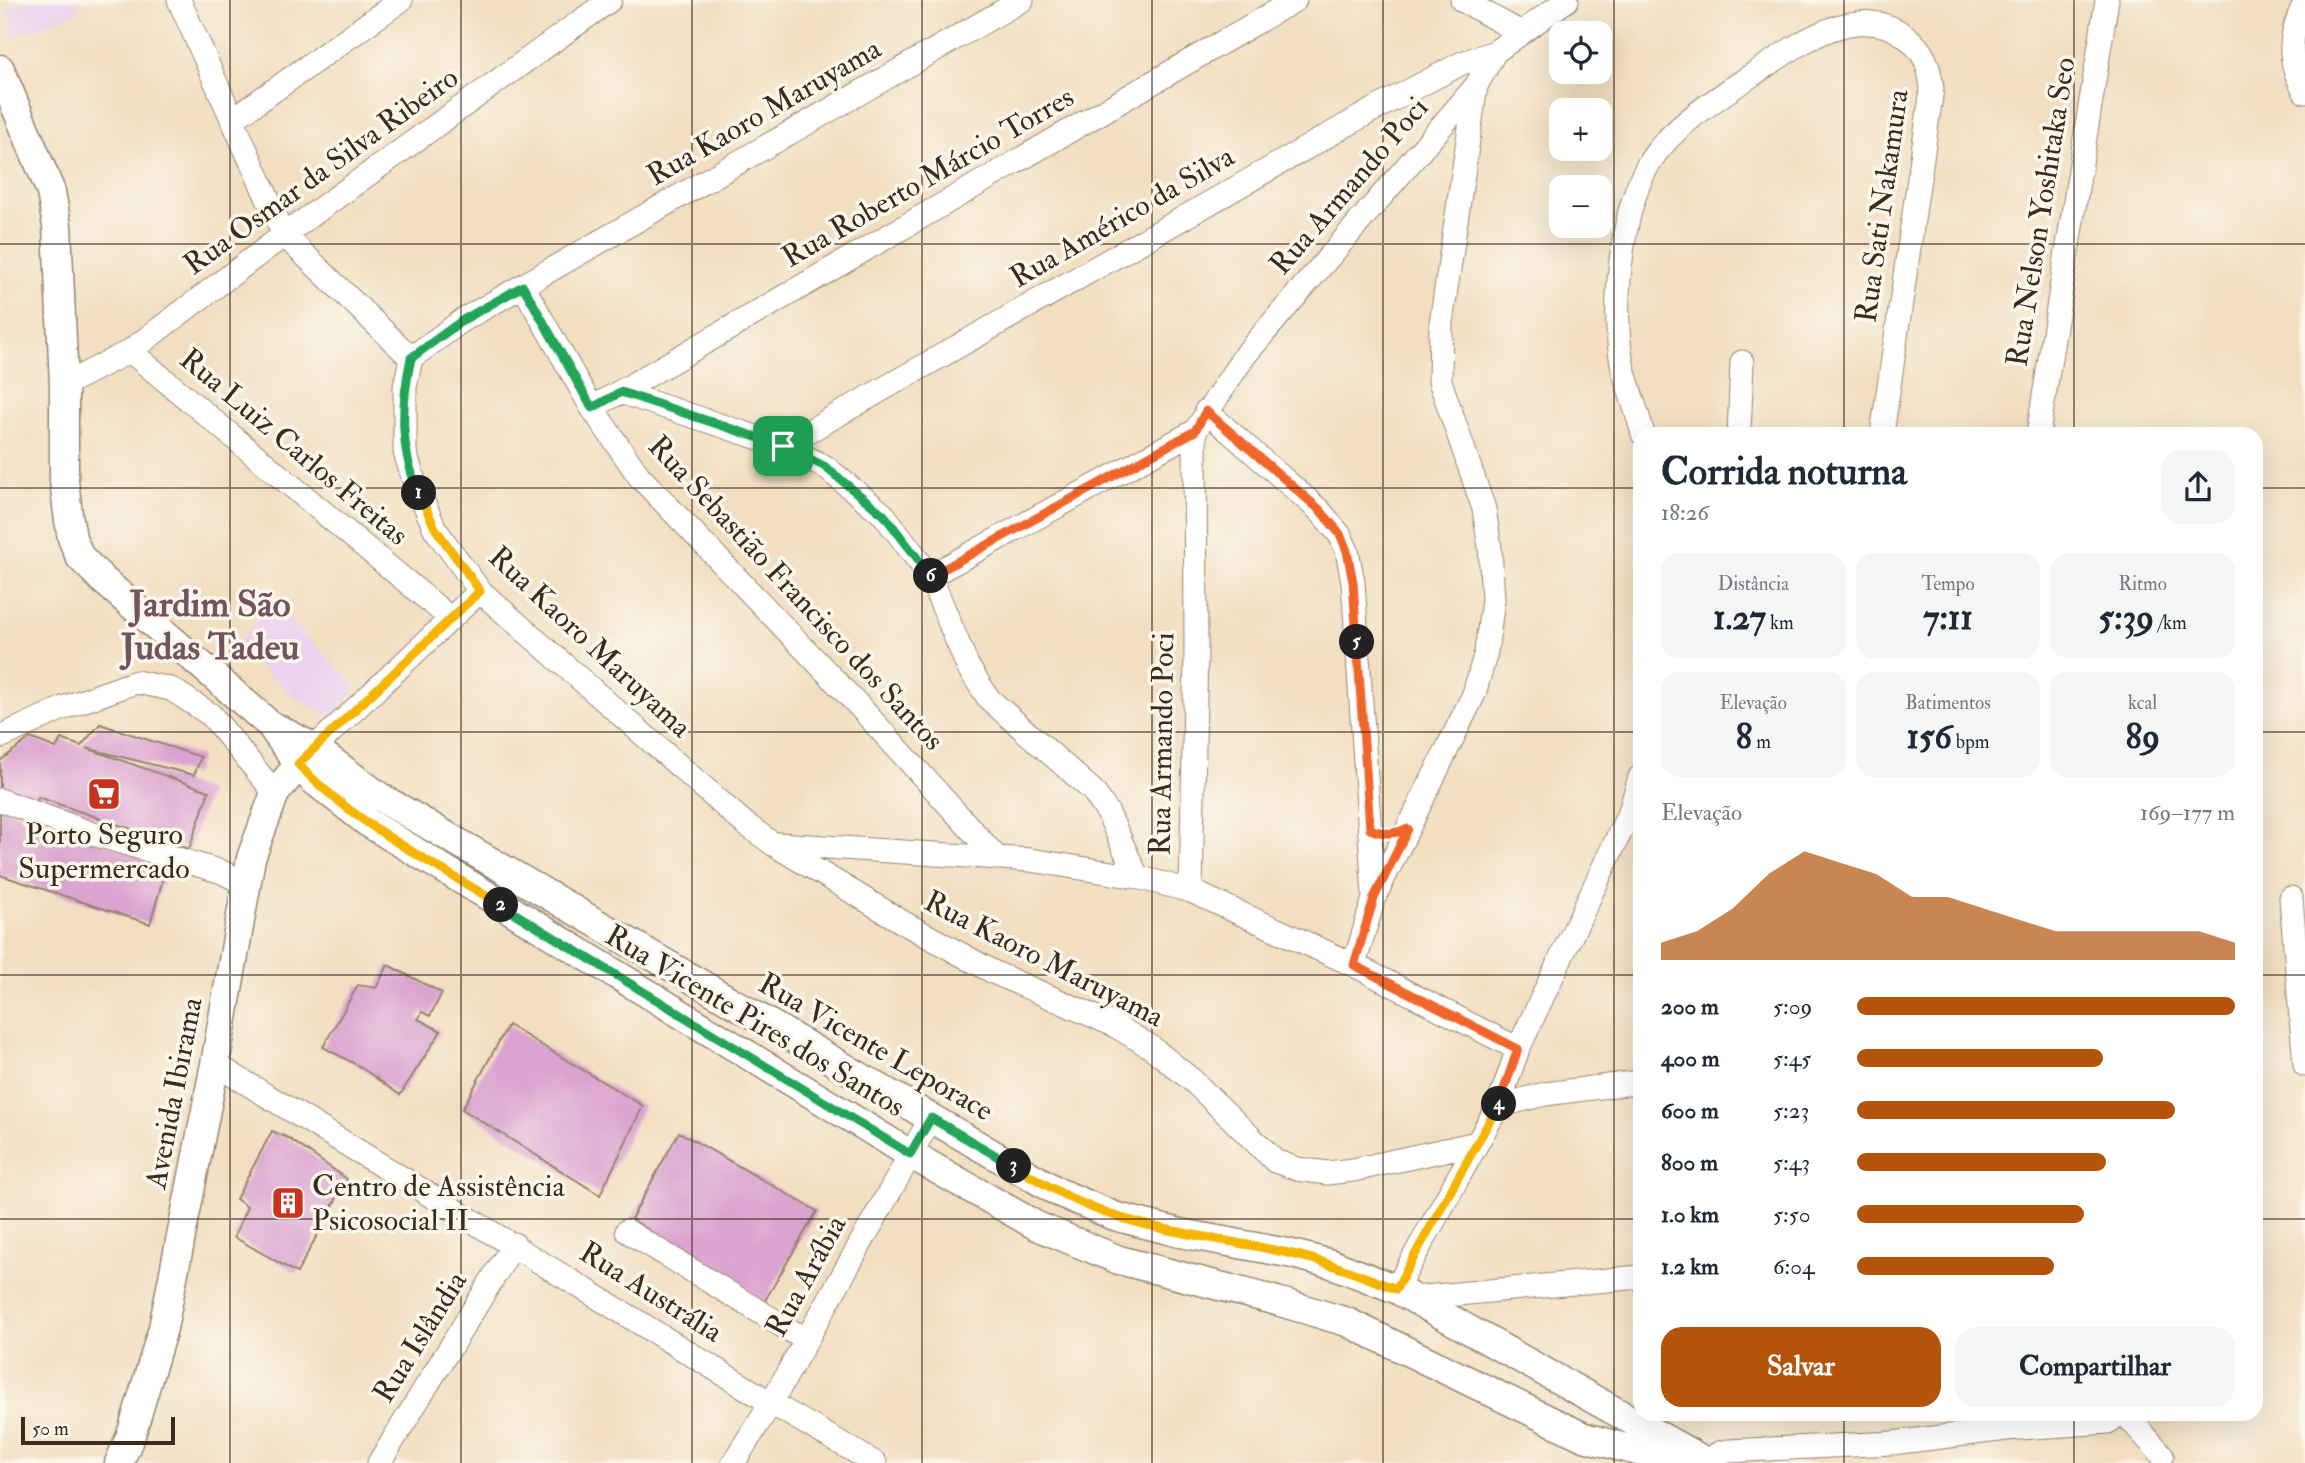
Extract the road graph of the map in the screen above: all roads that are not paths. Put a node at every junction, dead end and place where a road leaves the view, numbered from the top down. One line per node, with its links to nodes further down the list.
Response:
1 (179, 0): 15 (street)
2 (401, 0): 15 (street)
3 (610, 0): 16 (street, Rua Osmar da Silva Ribeiro)
4 (1022, 0): 17 (street, Rua Kaoro Maruyama)
5 (1295, 0): 22 (street, Rua Roberto Márcio Torres)
6 (1462, 0): 10 (street)
7 (1567, 0): 10 (street, Rua Armando Poci)
8 (2107, 0): 28 (street, Rua Nelson Yoshitaka Seo)
9 (2305, 3): 14 (street)
10 (1521, 33): 11 (street, Rua Armando Poci)
11 (1495, 52): 13 (street, Rua Armando Poci); 29 (street, Rua Américo da Silva)
12 (0, 69): 21 (main road, Rua Vicente Leporace)
13 (1476, 86): 24 (street, Rua Armando Poci); 39 (street)
14 (2305, 92)
15 (232, 120): 16 (street)
16 (284, 235): 18 (street, Rua Osmar da Silva Ribeiro); 19 (street)
17 (523, 286): 19 (street, Rua Kaoro Maruyama); 23 (street, Rua Sebastião Francisco dos Santos)
18 (130, 351): 21 (street, Rua Osmar da Silva Ribeiro); 32 (street, Rua Luiz Carlos Freitas)
19 (411, 358): 31 (street, Rua Kaoro Maruyama)
20 (1742, 362): 26 (street)
21 (64, 385): 34 (main road, Rua Vicente Leporace)
22 (621, 392): 23 (street, Rua Roberto Márcio Torres); 29 (street)
23 (592, 408): 41 (street, Rua Sebastião Francisco dos Santos)
24 (1200, 421): 30 (street, Rua Armando Poci); 38 (street); 44 (street, Rua Armando Poci)
25 (1641, 427): 27 (street, Rua Sati Nakamura)
26 (1739, 427)
27 (1883, 427)
28 (2039, 427)
29 (783, 446): 30 (street)
30 (930, 576): 42 (street)
31 (480, 591): 32 (street); 40 (street, Rua Kaoro Maruyama)
32 (450, 618): 34 (street)
33 (0, 737): 35 (street)
34 (306, 756): 35 (main road, Avenida Ibirama); 53 (main road, Rua Vicente Leporace); 55 (main road, Rua Vicente Pires dos Santos)
35 (275, 793): 43 (main road, Avenida Ibirama)
36 (0, 800): 43 (street)
37 (1633, 801): 48 (street)
38 (1370, 829): 39 (street); 45 (street)
39 (1408, 829): 45 (street)
40 (773, 844): 41 (street); 54 (street, Rua Kaoro Maruyama)
41 (997, 858): 42 (street)
42 (1137, 877): 44 (street)
43 (246, 884): 49 (main road, Avenida Ibirama)
44 (1191, 891): 47 (street)
45 (1374, 898): 47 (street)
46 (2291, 898): 50 (street)
47 (1354, 965): 48 (street)
48 (1518, 1049): 52 (street)
49 (215, 1064): 57 (street, Rua Austrália); 67 (main road, Avenida Ibirama)
50 (2305, 1065)
51 (1633, 1083): 52 (street)
52 (1498, 1106): 54 (street)
53 (931, 1118): 55 (street, Rua Arábia); 59 (main road, Rua Vicente Leporace)
54 (1478, 1143): 59 (street)
55 (910, 1154): 60 (street, Rua Arábia); 65 (main road, Rua Vicente Pires dos Santos)
56 (627, 1231): 60 (street)
57 (514, 1244): 61 (street, Rua Austrália); 68 (street, Rua Islândia)
58 (1633, 1277): 59 (street)
59 (1405, 1293): 62 (main road, Rua Vicente Leporace)
60 (806, 1340): 61 (street, Rua Arábia)
61 (771, 1403): 69 (street, Rua Arábia); 70 (street, Rua Austrália)
62 (1604, 1405): 65 (main road); 72 (main road, Rua Vicente Leporace)
63 (2081, 1421): 72 (street)
64 (2123, 1421): 66 (street)
65 (1584, 1437): 71 (main road, Rua Vicente Pires dos Santos)
66 (2162, 1455)
67 (119, 1463)
68 (379, 1463)
69 (733, 1463)
70 (875, 1463)
71 (1674, 1463)
72 (1706, 1463)

